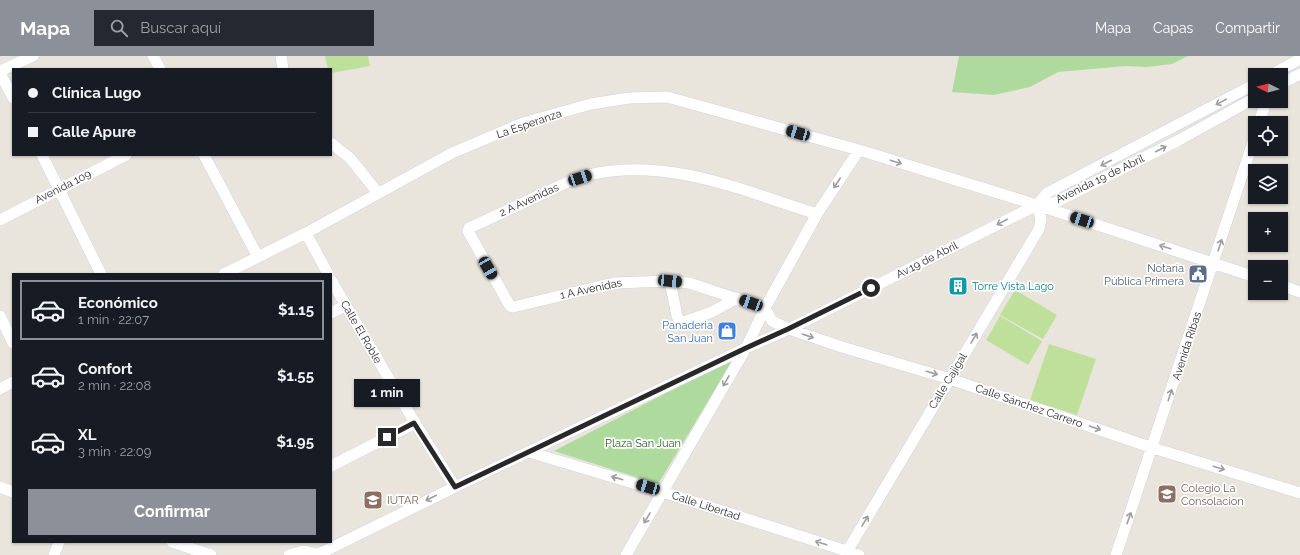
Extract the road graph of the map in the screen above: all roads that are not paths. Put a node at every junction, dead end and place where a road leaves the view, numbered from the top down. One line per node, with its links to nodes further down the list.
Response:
1 (33, 56): 8 (street)
2 (153, 56): 5 (street)
3 (281, 56): 6 (street)
4 (1300, 59): 7 (street)
5 (159, 68)
6 (283, 68)
7 (1284, 68)
8 (0, 72): 12 (street)
9 (1300, 74): 10 (street)
10 (1288, 80)
11 (1248, 88): 22 (street, Avenida 19 de Abril, one-way to 22)
12 (12, 96)
13 (1248, 102): 22 (street, Avenida 19 de Abril, one-way to 13)
14 (332, 144): 21 (street)
15 (859, 150): 21 (street, La Esperanza); 22 (street, La Esperanza, one-way to 22); 23 (street, one-way to 23)
16 (43, 156): 20 (street)
17 (124, 156): 20 (street, Avenida 109)
18 (205, 156): 26 (street)
19 (1249, 156): 27 (street, Avenida Ribas, one-way to 19)
20 (59, 188): 24 (street, Avenida 109); 28 (street)
21 (378, 193): 25 (street, La Esperanza)
22 (1037, 205): 27 (street, La Esperanza, one-way to 22); 42 (street, Av.19 de Abril, one-way to 42); 45 (street, Calle Cajigal, one-way to 22)
23 (817, 214): 38 (street, 2 A Avenidas); 39 (street)
24 (0, 220)
25 (306, 233): 26 (street, La Esperanza); 30 (street)
26 (258, 257): 29 (street, La Esperanza)
27 (1214, 263): 31 (street, La Esperanza); 49 (street, Avenida Ribas, one-way to 27)
28 (101, 273)
29 (226, 273)
30 (327, 273)
31 (1248, 274)
32 (670, 281): 36 (street, 1 A Avenidas); 36 (street); 38 (street, 1 A Avenidas)
33 (332, 282): 37 (street, Calle El Roble)
34 (1288, 288): 35 (street)
35 (1300, 292)
36 (736, 298): 39 (street, 1 A Avenidas)
37 (345, 306): 40 (street); 48 (street, Calle El Roble)
38 (510, 306)
39 (765, 308): 42 (street, Calle Sánchez Carrero); 44 (street)
40 (332, 313)
41 (0, 316): 43 (street)
42 (788, 329): 44 (street, Av.19 de Abril); 45 (street, Calle Sánchez Carrero, one-way to 45)
43 (12, 341)
44 (746, 348): 50 (street, Av.19 de Abril); 55 (street, one-way to 55)
45 (950, 379): 49 (street, Calle Sánchez Carrero, one-way to 49); 59 (street, Calle Cajigal, one-way to 45)
46 (12, 383): 47 (street)
47 (0, 389)
48 (414, 423): 51 (street); 53 (street, Calle El Roble)
49 (1153, 448): 56 (street, Calle Sánchez Carrero, one-way to 56); 66 (street, Avenida Ribas, one-way to 49)
50 (530, 452): 53 (street, Av.19 de Abril); 55 (street, Calle Libertad, one-way to 50)
51 (332, 465)
52 (0, 487): 54 (street)
53 (455, 487): 63 (street, Av.19 de Abril, one-way to 63)
54 (12, 492)
55 (662, 492): 59 (street, Calle Libertad, one-way to 55); 64 (street, one-way to 64)
56 (1300, 493)
57 (59, 543): 60 (street)
58 (175, 543): 61 (street)
59 (846, 553): 65 (street, Calle Libertad)
60 (54, 555)
61 (211, 555)
62 (289, 555): 63 (street)
63 (320, 555)
64 (626, 555)
65 (858, 555)
66 (1116, 555)

